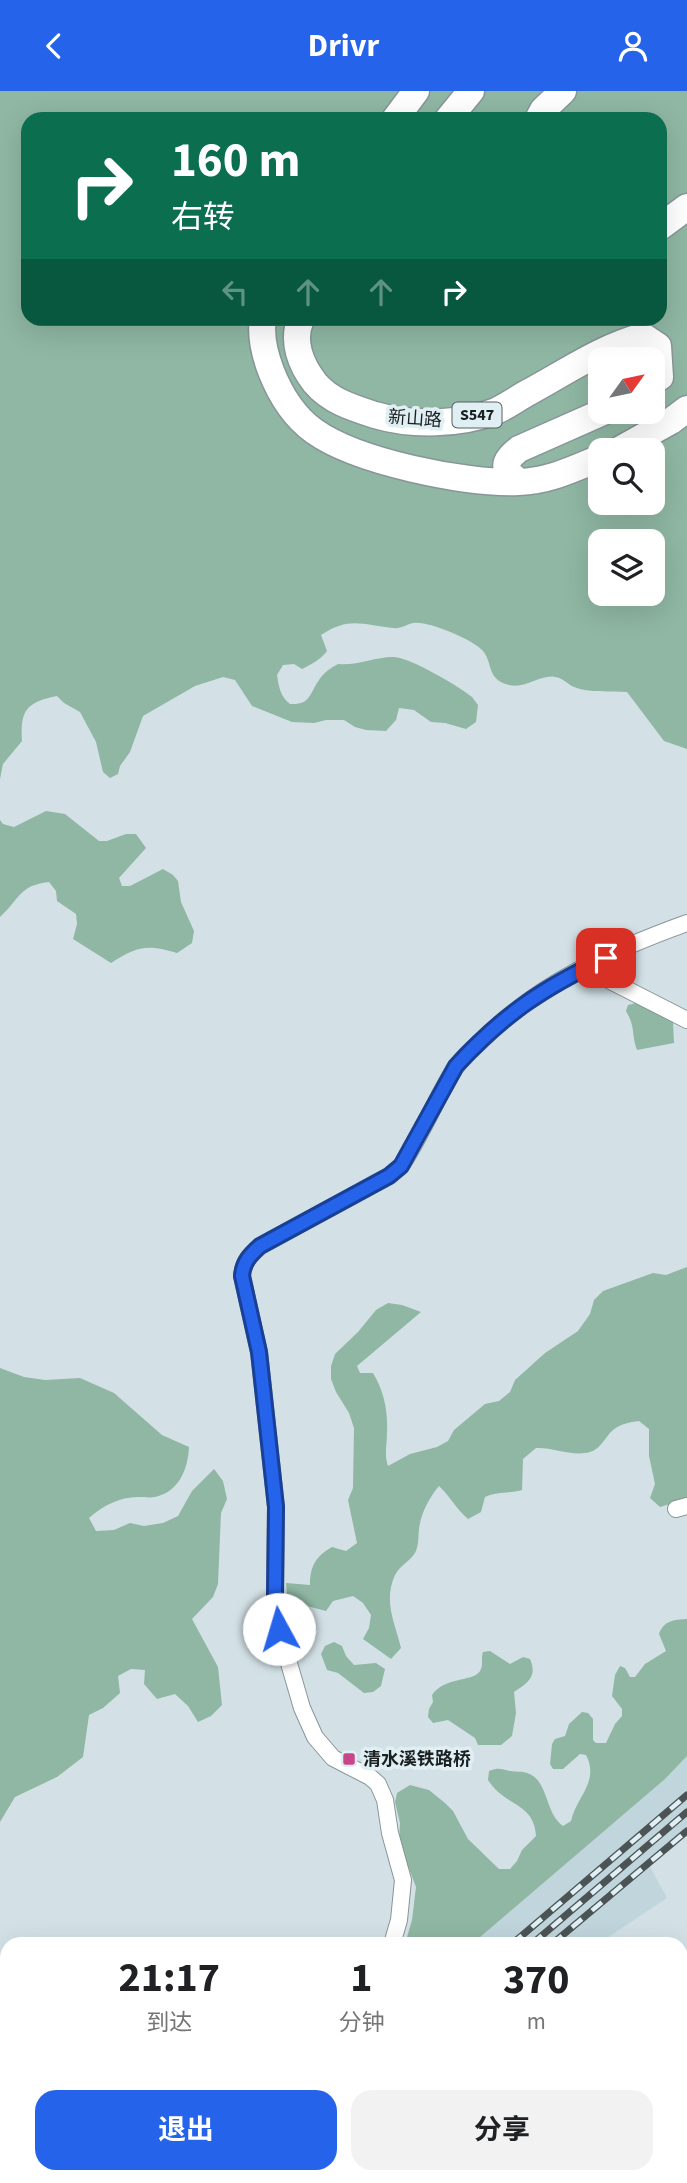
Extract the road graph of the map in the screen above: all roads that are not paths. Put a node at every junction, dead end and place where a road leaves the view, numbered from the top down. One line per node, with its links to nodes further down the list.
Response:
1 (416, 91): 4 (main road)
2 (471, 91): 5 (main road)
3 (563, 91): 6 (main road)
4 (400, 112)
5 (454, 112)
6 (542, 112)
7 (687, 207): 8 (main road)
8 (667, 221)
9 (263, 326): 19 (main road)
10 (300, 326): 13 (main road, 新山路 / S547)
11 (611, 347): 12 (main road, 新山路 / S547)
12 (658, 347)
13 (588, 360)
14 (687, 408): 16 (main road)
15 (588, 419): 17 (main road)
16 (641, 438)
17 (519, 449): 19 (main road); 20 (main road)
18 (588, 463): 20 (main road)
19 (434, 473): 20 (main road)
20 (519, 482)
21 (687, 923): 22 (street)
22 (585, 968): 23 (street); 24 (street)
23 (687, 1020)
24 (394, 1937)

